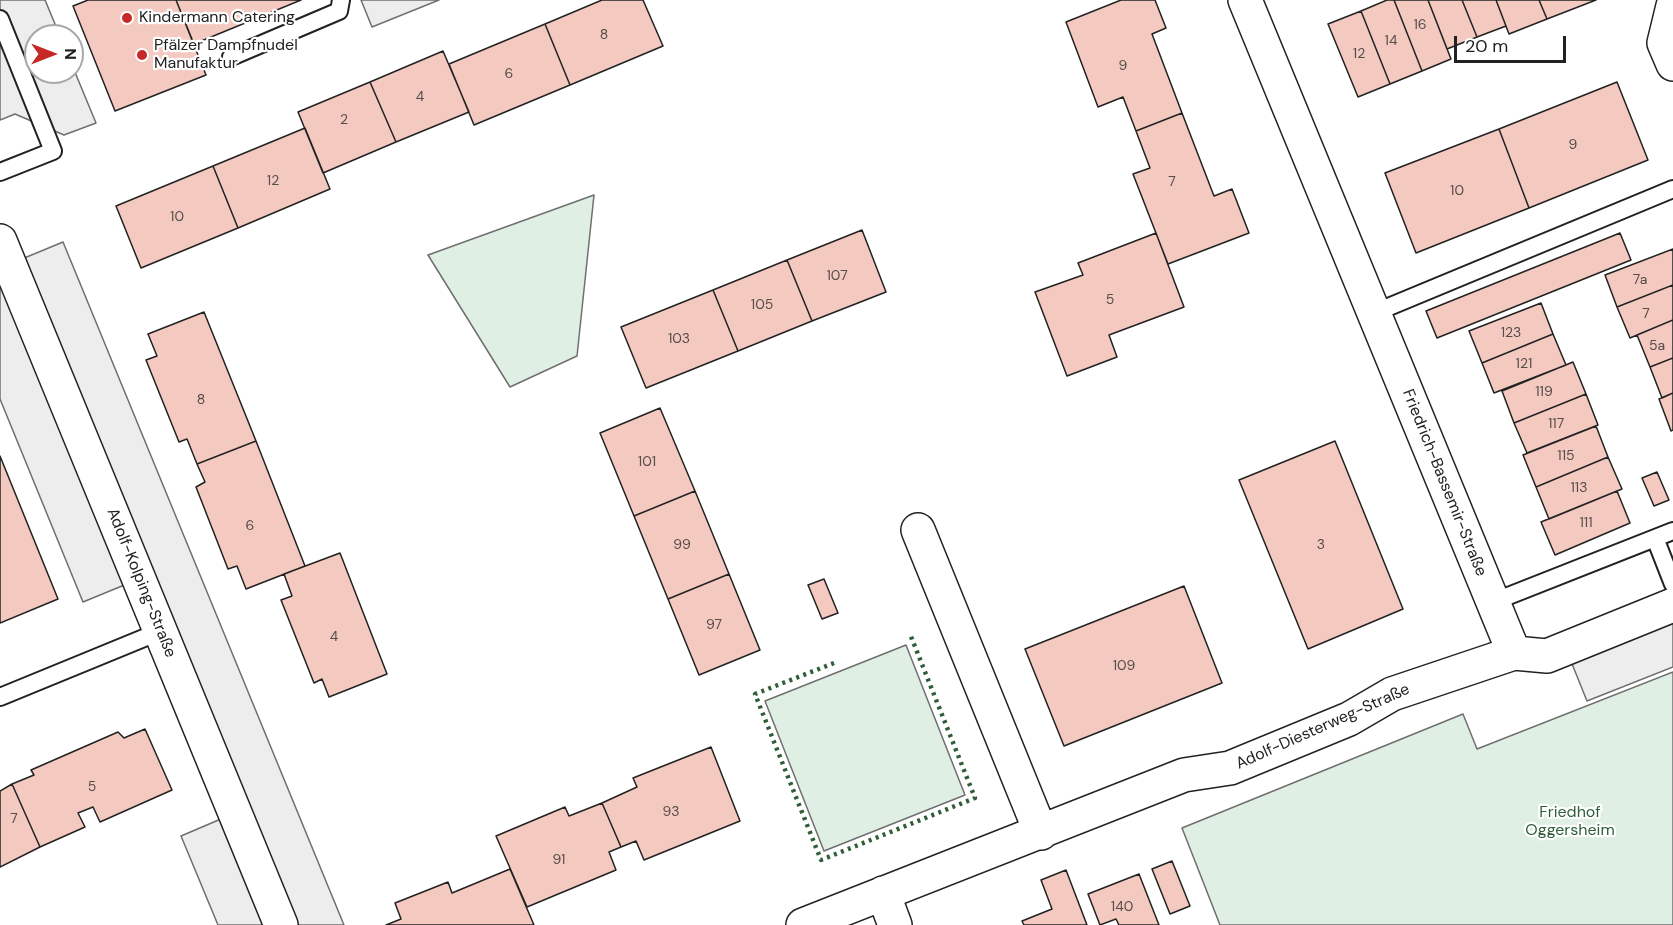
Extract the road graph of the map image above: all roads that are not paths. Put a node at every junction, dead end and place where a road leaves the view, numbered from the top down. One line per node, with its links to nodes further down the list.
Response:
1 (341, 0): 5 (lane)
2 (1245, 0): 10 (street, Friedrich-Bassemir-Straße)
3 (1673, 6): 6 (street)
4 (0, 19): 7 (lane)
5 (231, 57)
6 (1673, 64)
7 (0, 172)
8 (1673, 189): 10 (lane)
9 (0, 241): 17 (street, Adolf-Kolping-Straße)
10 (1374, 313): 15 (street, Friedrich-Bassemir-Straße)
11 (918, 530): 20 (street)
12 (1673, 531): 13 (lane)
13 (1655, 538): 14 (lane); 15 (lane)
14 (1673, 584)
15 (1493, 602): 18 (street, Friedrich-Bassemir-Straße)
16 (1673, 606): 18 (street, Adolf-Diesterweg-Straße)
17 (160, 632): 19 (lane); 22 (street, Adolf-Kolping-Straße)
18 (1514, 653): 20 (street, Adolf-Diesterweg-Straße)
19 (0, 697)
20 (1041, 833): 21 (street, Adolf-Diesterweg-Straße)
21 (883, 893): 23 (street, Adolf-Diesterweg-Straße); 24 (street)
22 (281, 925)
23 (803, 925)
24 (895, 925)

